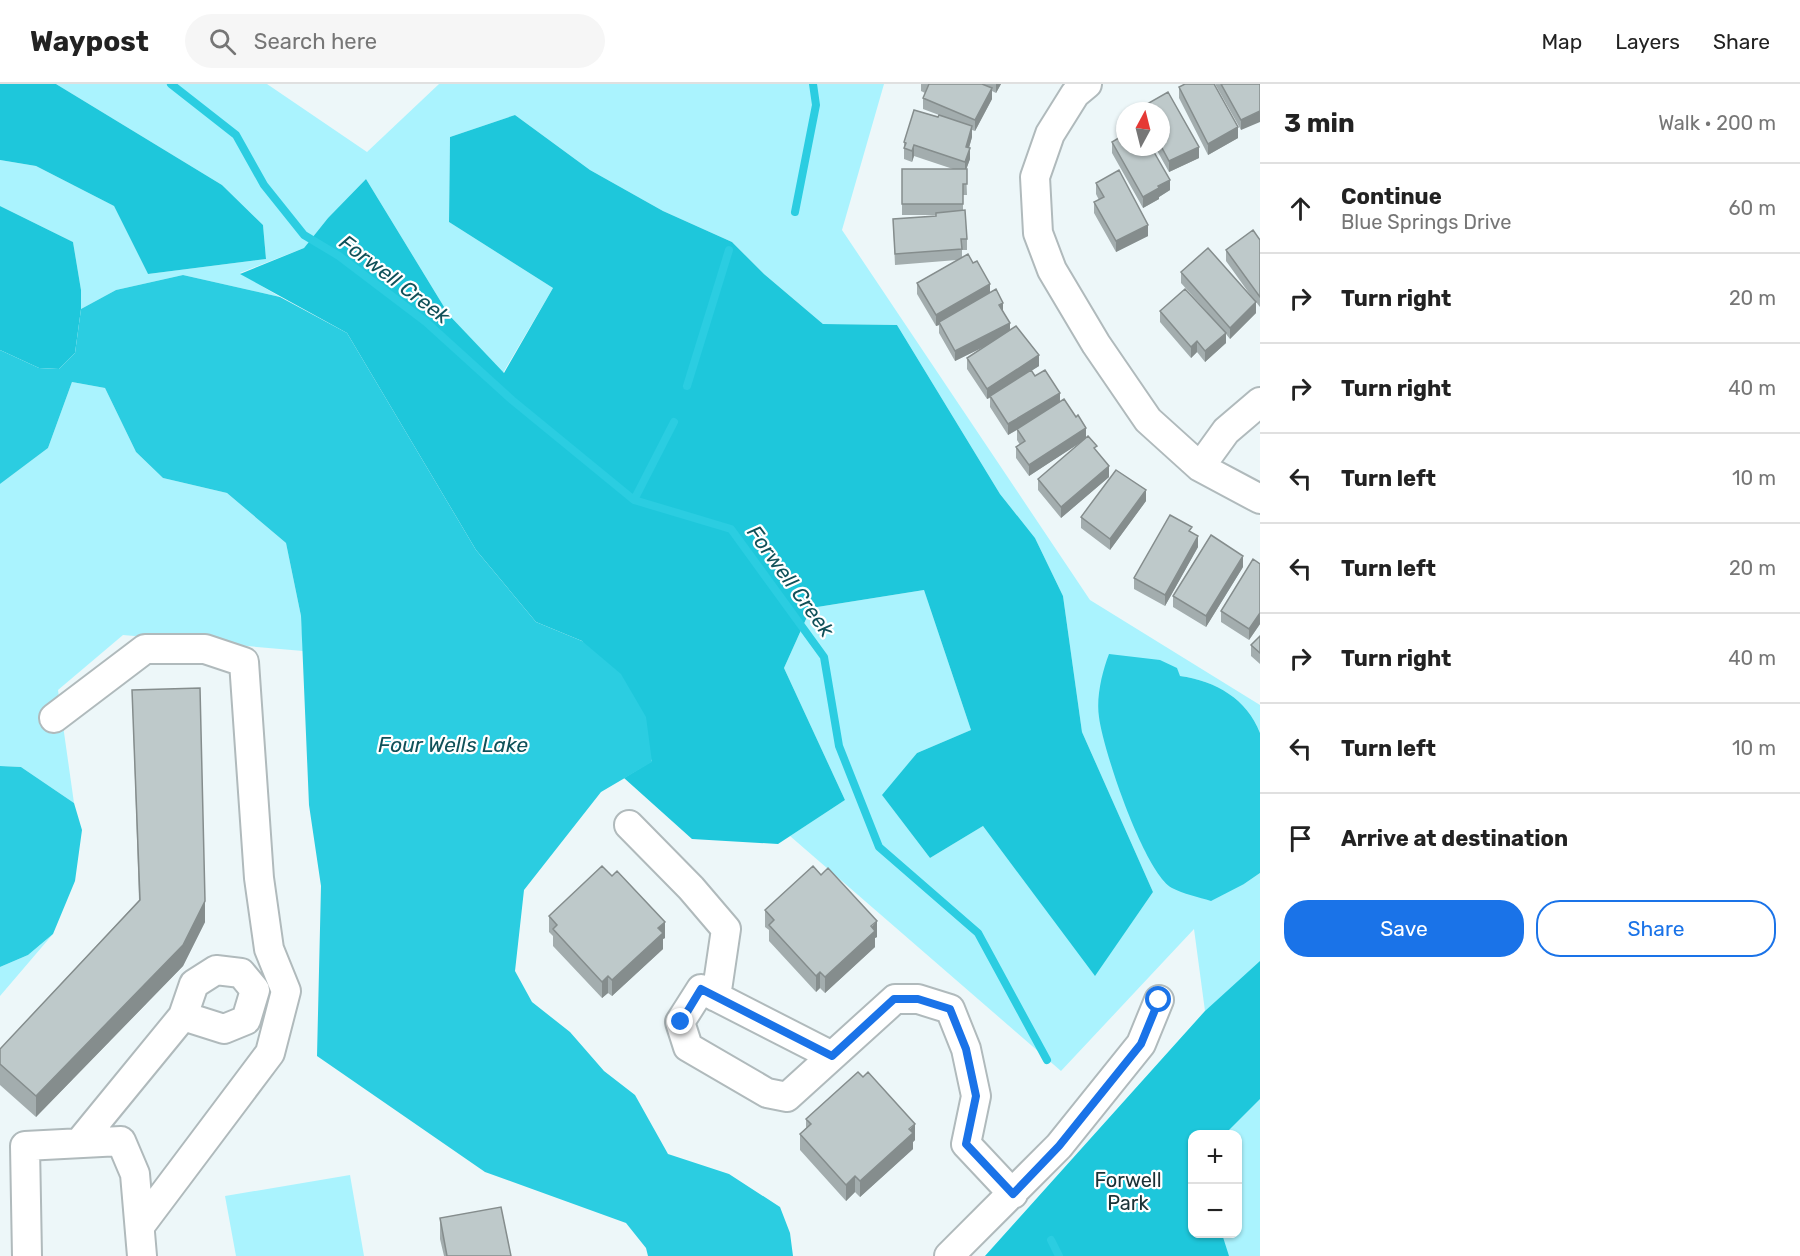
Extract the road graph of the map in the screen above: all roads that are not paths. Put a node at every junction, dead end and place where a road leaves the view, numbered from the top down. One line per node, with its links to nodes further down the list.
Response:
1 (1087, 84): 3 (street)
2 (1260, 402): 3 (street)
3 (1200, 467): 4 (street)
4 (1260, 499)
5 (54, 718): 13 (street)
6 (629, 825): 7 (street)
7 (716, 997): 10 (street); 10 (street)
8 (1159, 1000): 12 (street)
9 (183, 1016): 11 (street)
10 (832, 1056): 12 (street)
11 (79, 1143): 13 (street); 14 (street)
12 (1013, 1194): 16 (street)
13 (140, 1226): 15 (street)
14 (27, 1256)
15 (142, 1256)
16 (949, 1256)

